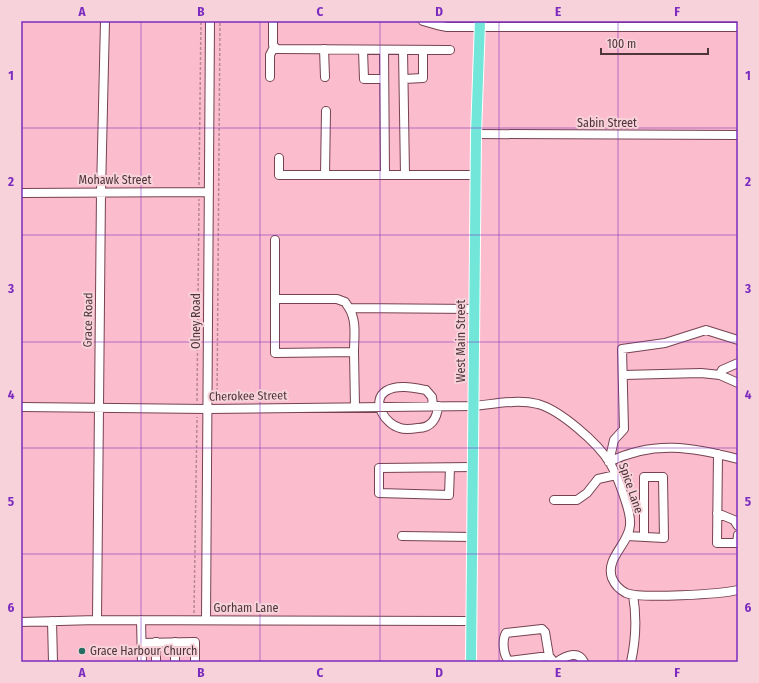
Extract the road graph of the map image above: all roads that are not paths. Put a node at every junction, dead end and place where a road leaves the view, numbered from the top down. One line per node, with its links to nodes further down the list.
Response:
1 (105, 21): 26 (street, Grace Road)
2 (210, 21): 27 (street, Olney Road)
3 (273, 21): 7 (street)
4 (423, 21): 5 (street)
5 (479, 24): 6 (street); 19 (main road, West Main Street)
6 (738, 28)
7 (274, 47): 8 (street); 14 (street)
8 (324, 49): 9 (street); 15 (street)
9 (364, 50): 10 (street); 16 (street)
10 (384, 50): 11 (street); 16 (street)
11 (404, 50): 12 (street); 17 (street)
12 (423, 50): 13 (street); 17 (street)
13 (450, 50)
14 (270, 77)
15 (324, 77)
16 (384, 79): 23 (street)
17 (404, 79): 24 (street)
18 (326, 111): 22 (street)
19 (476, 134): 20 (street, Sabin Street); 25 (main road, West Main Street)
20 (738, 135)
21 (279, 158): 22 (street)
22 (325, 175): 23 (street)
23 (385, 175): 24 (street)
24 (405, 175): 25 (street)
25 (476, 175): 32 (main road, West Main Street)
26 (101, 192): 27 (street, Mohawk Street); 28 (street, Mohawk Street); 42 (street, Grace Road)
27 (209, 192): 45 (street, Olney Road)
28 (21, 193)
29 (275, 240): 30 (street)
30 (275, 299): 31 (street); 34 (street)
31 (349, 308): 32 (street); 34 (street)
32 (474, 310): 40 (main road, West Main Street)
33 (738, 340): 36 (street)
34 (354, 352): 43 (street)
35 (738, 363): 37 (street)
36 (623, 374): 37 (street); 48 (street)
37 (720, 374): 38 (street)
38 (738, 382)
39 (436, 406): 40 (street, Cherokee Street); 44 (street, Cherokee Street); 44 (street); 44 (street)
40 (474, 406): 48 (street, Spice Lane); 50 (main road, West Main Street)
41 (21, 407): 42 (street, Cherokee Street)
42 (99, 407): 45 (street, Cherokee Street); 62 (street, Grace Road)
43 (354, 407): 44 (street, Cherokee Street); 45 (street, Cherokee Street)
44 (380, 407)
45 (208, 409): 64 (street, Olney Road)
46 (718, 454): 47 (street); 48 (street); 53 (street)
47 (738, 459)
48 (609, 462): 51 (street, Spice Lane)
49 (450, 468): 49 (street); 50 (street)
50 (473, 468): 58 (main road, West Main Street)
51 (616, 475): 52 (street); 57 (street, Spice Lane)
52 (554, 500)
53 (717, 513): 54 (street); 55 (street)
54 (738, 526)
55 (738, 535)
56 (402, 536): 58 (street)
57 (627, 536): 59 (street); 61 (street, Spice Lane)
58 (472, 537): 65 (main road, West Main Street)
59 (644, 537): 59 (street)
60 (738, 590): 61 (street)
61 (633, 595): 80 (street)
62 (97, 620): 63 (street, Gorham Lane); 66 (street, Gorham Lane)
63 (142, 620): 64 (street, Gorham Lane); 68 (street)
64 (206, 620): 65 (street, Gorham Lane)
65 (471, 620): 77 (main road, West Main Street)
66 (52, 621): 67 (street, Gorham Lane); 72 (street)
67 (21, 622)
68 (142, 642): 69 (street); 73 (street)
69 (156, 642): 70 (street); 74 (street)
70 (175, 642): 75 (street); 76 (street)
71 (552, 659): 71 (street)
72 (53, 662)
73 (142, 662)
74 (156, 662)
75 (175, 662)
76 (195, 662)
77 (471, 662)
78 (557, 662): 79 (street)
79 (584, 662)
80 (631, 662)

